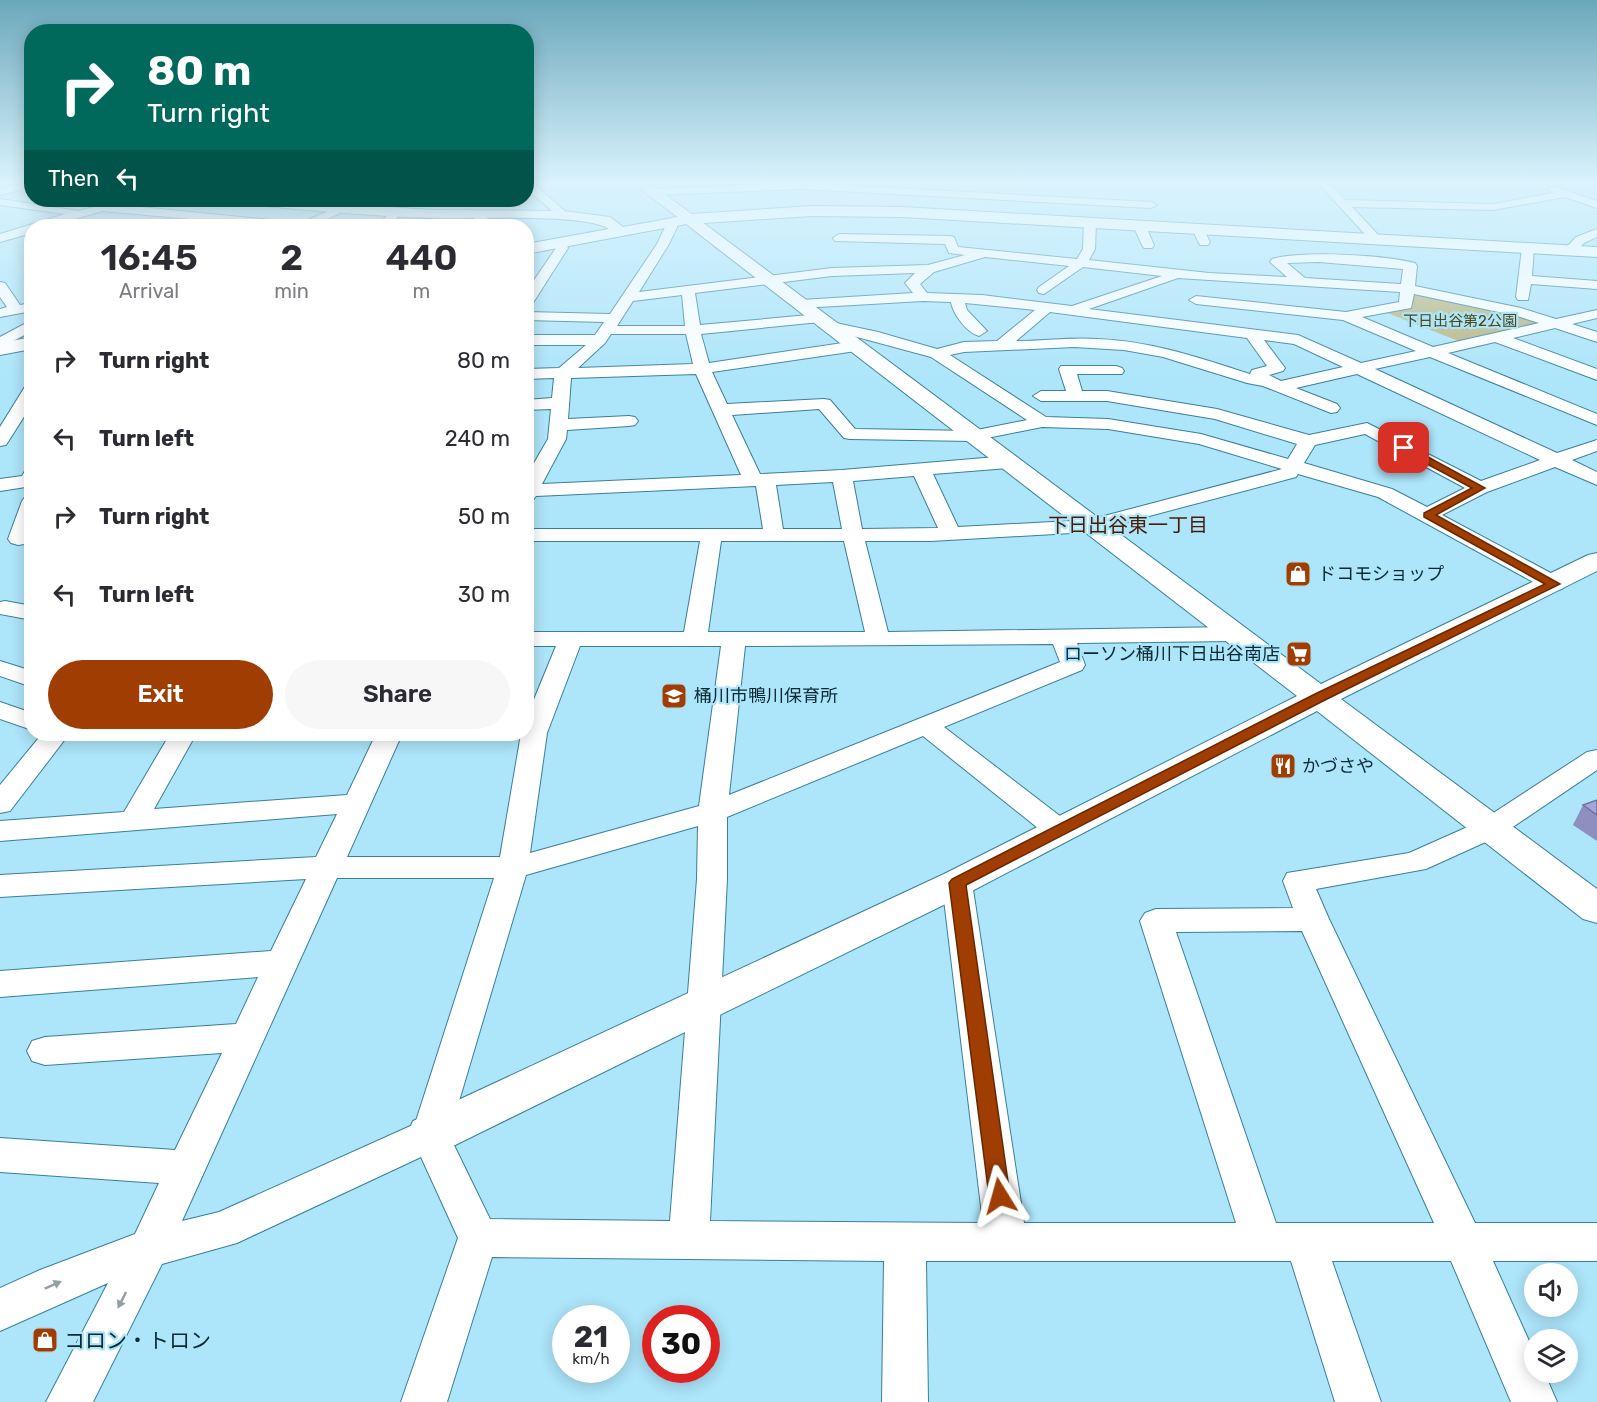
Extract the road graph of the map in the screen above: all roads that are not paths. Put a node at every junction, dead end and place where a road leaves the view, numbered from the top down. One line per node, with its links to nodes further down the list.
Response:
1 (561, 249): 33 (street)
2 (660, 249): 37 (street)
3 (724, 249): 27 (street)
4 (844, 249): 15 (street)
5 (881, 249): 16 (street)
6 (914, 249): 16 (street)
7 (952, 249): 14 (street)
8 (997, 249): 14 (street)
9 (1083, 249): 17 (street)
10 (1528, 249): 25 (street)
11 (1558, 249): 12 (main road)
12 (1570, 250): 13 (main road)
13 (1597, 252)
14 (992, 253): 17 (street); 18 (street)
15 (846, 254)
16 (892, 255): 22 (street); 27 (street)
17 (1081, 263): 24 (street); 26 (street)
18 (948, 264): 19 (street); 22 (street)
19 (983, 267)
20 (1208, 272): 24 (street); 29 (street); 40 (street)
21 (1597, 272): 25 (street)
22 (924, 273): 28 (street); 38 (street)
23 (1040, 273): 26 (street)
24 (1181, 274): 45 (street)
25 (1527, 274): 30 (street); 47 (street)
26 (1063, 276): 35 (street)
27 (765, 278): 34 (street); 42 (street)
28 (941, 279)
29 (1300, 281): 32 (street); 32 (street)
30 (1597, 285)
31 (0, 286): 46 (street)
32 (1407, 288): 47 (street); 50 (street)
33 (534, 289)
34 (688, 289): 37 (street); 56 (street)
35 (1044, 290): 36 (street); 41 (street)
36 (1061, 292)
37 (629, 297): 55 (street)
38 (923, 297): 39 (street); 42 (street)
39 (957, 298): 41 (street); 57 (street)
40 (1196, 300): 50 (street); 62 (street)
41 (1020, 302): 43 (street)
42 (801, 304): 52 (street)
43 (1049, 306): 45 (street); 66 (street)
44 (24, 308): 46 (street)
45 (1071, 309): 62 (street)
46 (16, 310): 48 (street)
47 (1521, 312): 53 (street)
48 (0, 313)
49 (1597, 314): 53 (street)
50 (1346, 315): 68 (street)
51 (534, 317): 55 (street)
52 (825, 322): 56 (street); 65 (street); 69 (street)
53 (1557, 323): 59 (street); 60 (street)
54 (24, 329): 63 (street)
55 (606, 329): 56 (street); 61 (street); 73 (street)
56 (693, 330): 70 (street)
57 (979, 331)
58 (1252, 334): 62 (street); 71 (street); 76 (street)
59 (1497, 337): 68 (street); 75 (street)
60 (1597, 337)
61 (534, 339)
62 (1179, 341): 66 (street); 76 (street)
63 (0, 343)
64 (24, 344): 67 (street)
65 (856, 346): 70 (street); 88 (street)
66 (1001, 346): 69 (street)
67 (0, 349)
68 (1432, 353): 71 (street); 84 (street)
69 (937, 354): 86 (street)
70 (702, 369): 73 (street); 83 (street)
71 (1359, 369): 76 (street); 92 (street)
72 (1116, 371): 78 (street)
73 (563, 373): 74 (street); 80 (street)
74 (534, 374)
75 (1597, 375)
76 (1274, 383): 82 (street)
77 (1041, 396): 78 (street)
78 (1076, 397): 90 (street)
79 (24, 402): 89 (street)
80 (561, 403): 81 (street); 87 (street)
81 (534, 405)
82 (1331, 408)
83 (721, 410): 88 (street); 99 (street)
84 (1597, 420)
85 (629, 421): 87 (street)
86 (1042, 422): 88 (street); 95 (street)
87 (558, 425): 93 (street)
88 (972, 436): 94 (street)
89 (0, 441)
90 (1308, 441): 95 (street); 102 (street)
91 (1597, 445): 92 (street)
92 (1557, 460): 98 (street); 102 (street)
93 (536, 461)
94 (1008, 462): 96 (street); 106 (street)
95 (1294, 466): 105 (street); 106 (street)
96 (921, 469): 97 (street); 107 (street)
97 (842, 476): 99 (street); 111 (street)
98 (1597, 479)
99 (759, 480): 103 (street); 110 (street)
100 (0, 484): 101 (street)
101 (24, 486)
102 (1480, 488): 105 (street)
103 (534, 493)
104 (24, 515): 112 (street)
105 (1427, 515): 114 (street)
106 (1089, 526): 107 (street); 117 (street)
107 (951, 534): 111 (street)
108 (534, 535): 109 (street)
109 (711, 535): 110 (street); 119 (street)
110 (774, 535): 111 (street)
111 (853, 535): 123 (street)
112 (24, 538)
113 (1597, 561): 114 (street)
114 (1554, 584): 126 (street)
115 (5, 608): 116 (street)
116 (24, 612)
117 (1233, 634): 118 (street); 126 (street)
118 (1063, 637): 123 (street); 129 (street)
119 (696, 638): 120 (street); 122 (street)
120 (734, 638): 123 (street); 138 (street)
121 (534, 639): 122 (street)
122 (571, 639): 130 (street)
123 (879, 639)
124 (0, 668): 125 (street)
125 (24, 677)
126 (1320, 697): 140 (street); 142 (street)
127 (0, 710): 128 (street)
128 (24, 719)
129 (925, 725): 138 (street); 142 (street)
130 (534, 733)
131 (50, 741): 136 (street)
132 (179, 741): 139 (street)
133 (386, 741): 137 (street)
134 (533, 741): 144 (street)
135 (1597, 758): 140 (street)
136 (1, 802)
137 (357, 803): 139 (street); 143 (street)
138 (713, 812): 144 (street); 151 (street)
139 (133, 821): 141 (street)
140 (1491, 828): 147 (street); 148 (street)
141 (0, 831)
142 (1059, 831): 145 (street)
143 (327, 867): 144 (street); 146 (street); 149 (street)
144 (513, 868): 154 (street)
145 (957, 883): 151 (street); 159 (street)
146 (0, 886)
147 (1597, 909)
148 (1313, 919): 160 (street); 162 (street)
149 (282, 963): 150 (street); 152 (street)
150 (0, 984)
151 (705, 1002): 154 (street); 158 (street)
152 (248, 1037): 153 (street); 156 (street)
153 (45, 1051)
154 (430, 1135): 157 (street); 165 (street)
155 (0, 1155): 156 (street)
156 (186, 1168): 165 (street)
157 (478, 1238): 158 (street); 168 (street)
158 (689, 1240): 163 (street)
159 (1006, 1241): 160 (street); 163 (street)
160 (1262, 1241): 161 (street)
161 (1305, 1241): 162 (street); 170 (street)
162 (1463, 1241): 164 (street); 171 (street)
163 (905, 1242): 169 (street)
164 (1597, 1242)
165 (149, 1248): 166 (street, one-way to 165); 167 (street, one-way to 167)
166 (0, 1310)
167 (69, 1402)
168 (424, 1402)
169 (905, 1402)
170 (1358, 1402)
171 (1534, 1402)

